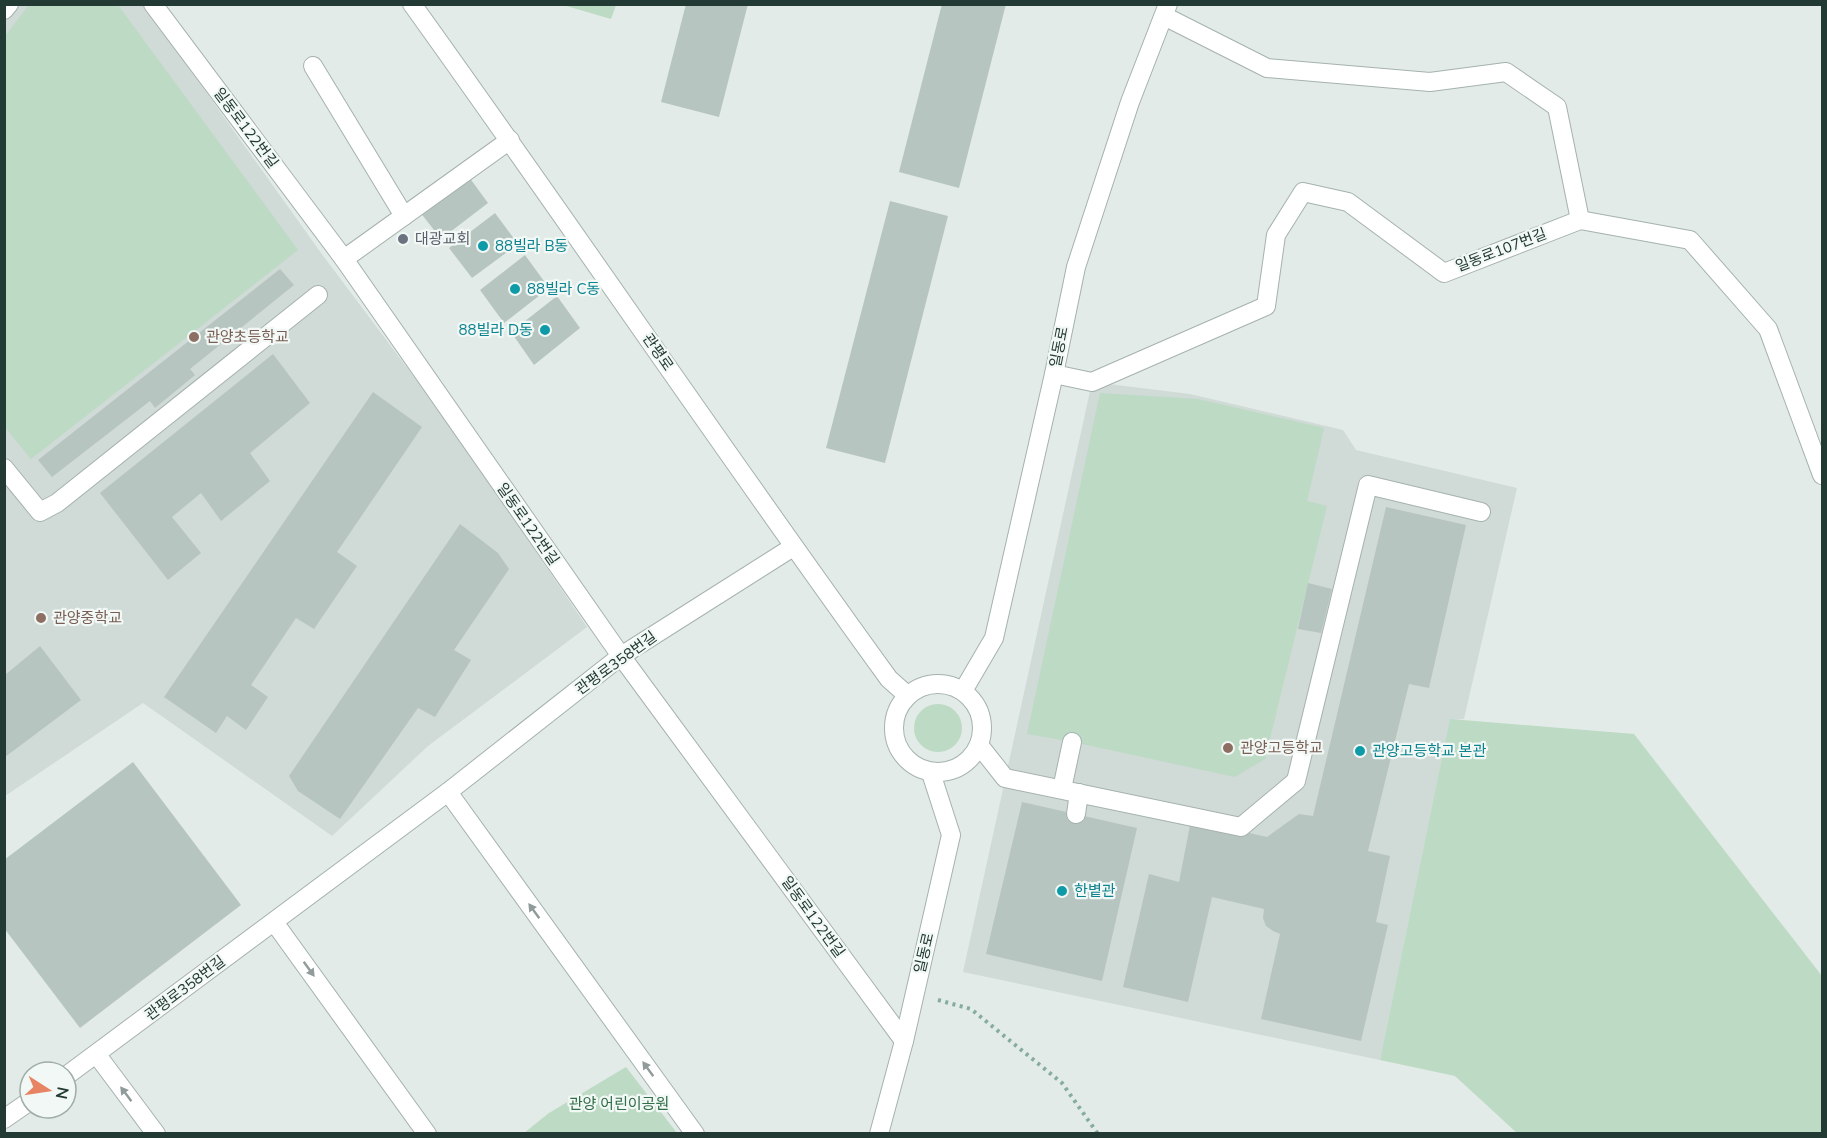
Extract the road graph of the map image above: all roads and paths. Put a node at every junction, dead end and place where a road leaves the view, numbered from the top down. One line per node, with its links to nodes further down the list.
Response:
1 (9, 4): 4 (street)
2 (153, 4): 10 (street, 일동로122번길)
3 (412, 4): 7 (street, 관평로)
4 (4, 10)
5 (1166, 10): 9 (street); 12 (street, 일동로)
6 (313, 66): 8 (street)
7 (510, 140): 8 (street); 16 (street, 관평로)
8 (404, 216): 10 (street)
9 (1580, 220): 12 (street, 일동로107번길); 14 (street)
10 (344, 259): 17 (street, 일동로122번길)
11 (318, 295): 13 (street)
12 (1054, 374): 18 (street, 일동로)
13 (4, 468)
14 (1822, 475)
15 (1481, 512): 23 (street)
16 (793, 547): 17 (street, 관평로358번길); 19 (street, 관평로)
17 (621, 656): 24 (street, 관평로358번길); 28 (street, 일동로122번길)
18 (963, 691): 19 (street); 21 (street)
19 (907, 695): 22 (street)
20 (1072, 742): 23 (street)
21 (979, 745): 22 (street); 23 (street)
22 (931, 773): 27 (street, 일동로)
23 (1071, 791): 25 (street)
24 (448, 792): 26 (street, 관평로358번길); 35 (street, one-way to 24)
25 (1076, 814)
26 (274, 922): 29 (street, 관평로358번길); 34 (street, one-way to 34)
27 (914, 993): 28 (street, 일동로); 37 (path)
28 (904, 1041): 36 (street, 일동로)
29 (97, 1054): 30 (street, 관평로358번길); 33 (street, one-way to 29)
30 (78, 1067)
31 (18, 1109): 32 (street)
32 (4, 1119)
33 (156, 1134)
34 (427, 1134)
35 (695, 1134)
36 (879, 1134)
37 (1098, 1134)

